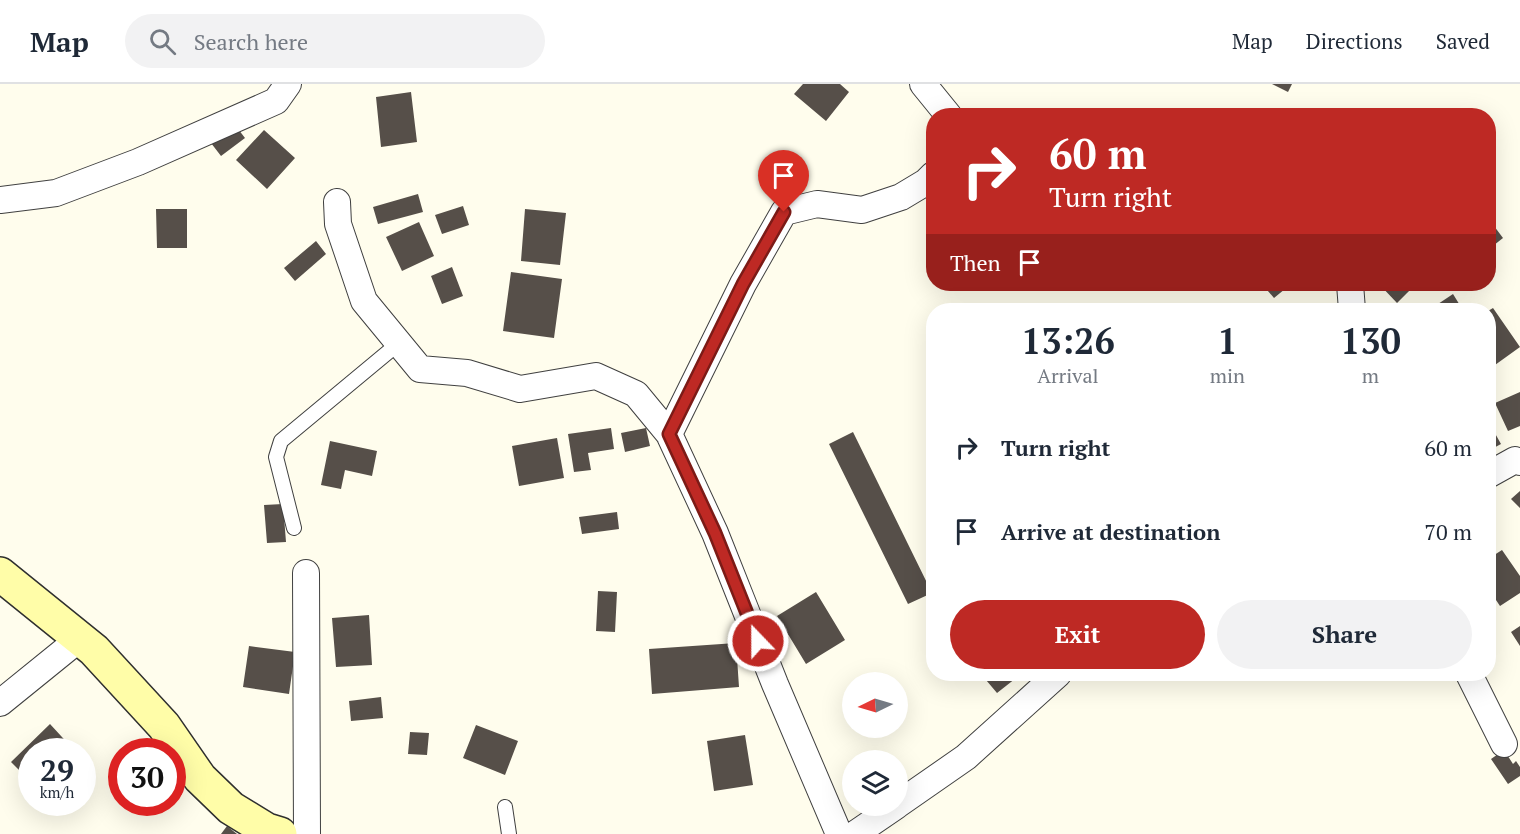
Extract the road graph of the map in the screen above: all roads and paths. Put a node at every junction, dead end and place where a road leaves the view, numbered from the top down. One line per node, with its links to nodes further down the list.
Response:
1 (288, 84): 5 (street)
2 (923, 84): 3 (street)
3 (942, 108)
4 (926, 183): 8 (street)
5 (0, 200)
6 (337, 202): 7 (street)
7 (399, 343): 8 (street); 11 (lane)
8 (669, 434): 25 (street)
9 (1520, 462): 10 (street)
10 (1496, 471)
11 (294, 528)
12 (306, 573): 23 (street)
13 (0, 574): 14 (main road)
14 (79, 639): 17 (street); 22 (main road)
15 (1050, 681): 19 (street)
16 (1472, 681): 18 (street)
17 (0, 703)
18 (1504, 744)
19 (908, 797)
20 (505, 807): 24 (lane)
21 (880, 816): 26 (street)
22 (280, 834)
23 (307, 834)
24 (509, 834)
25 (839, 834)
26 (855, 834)

